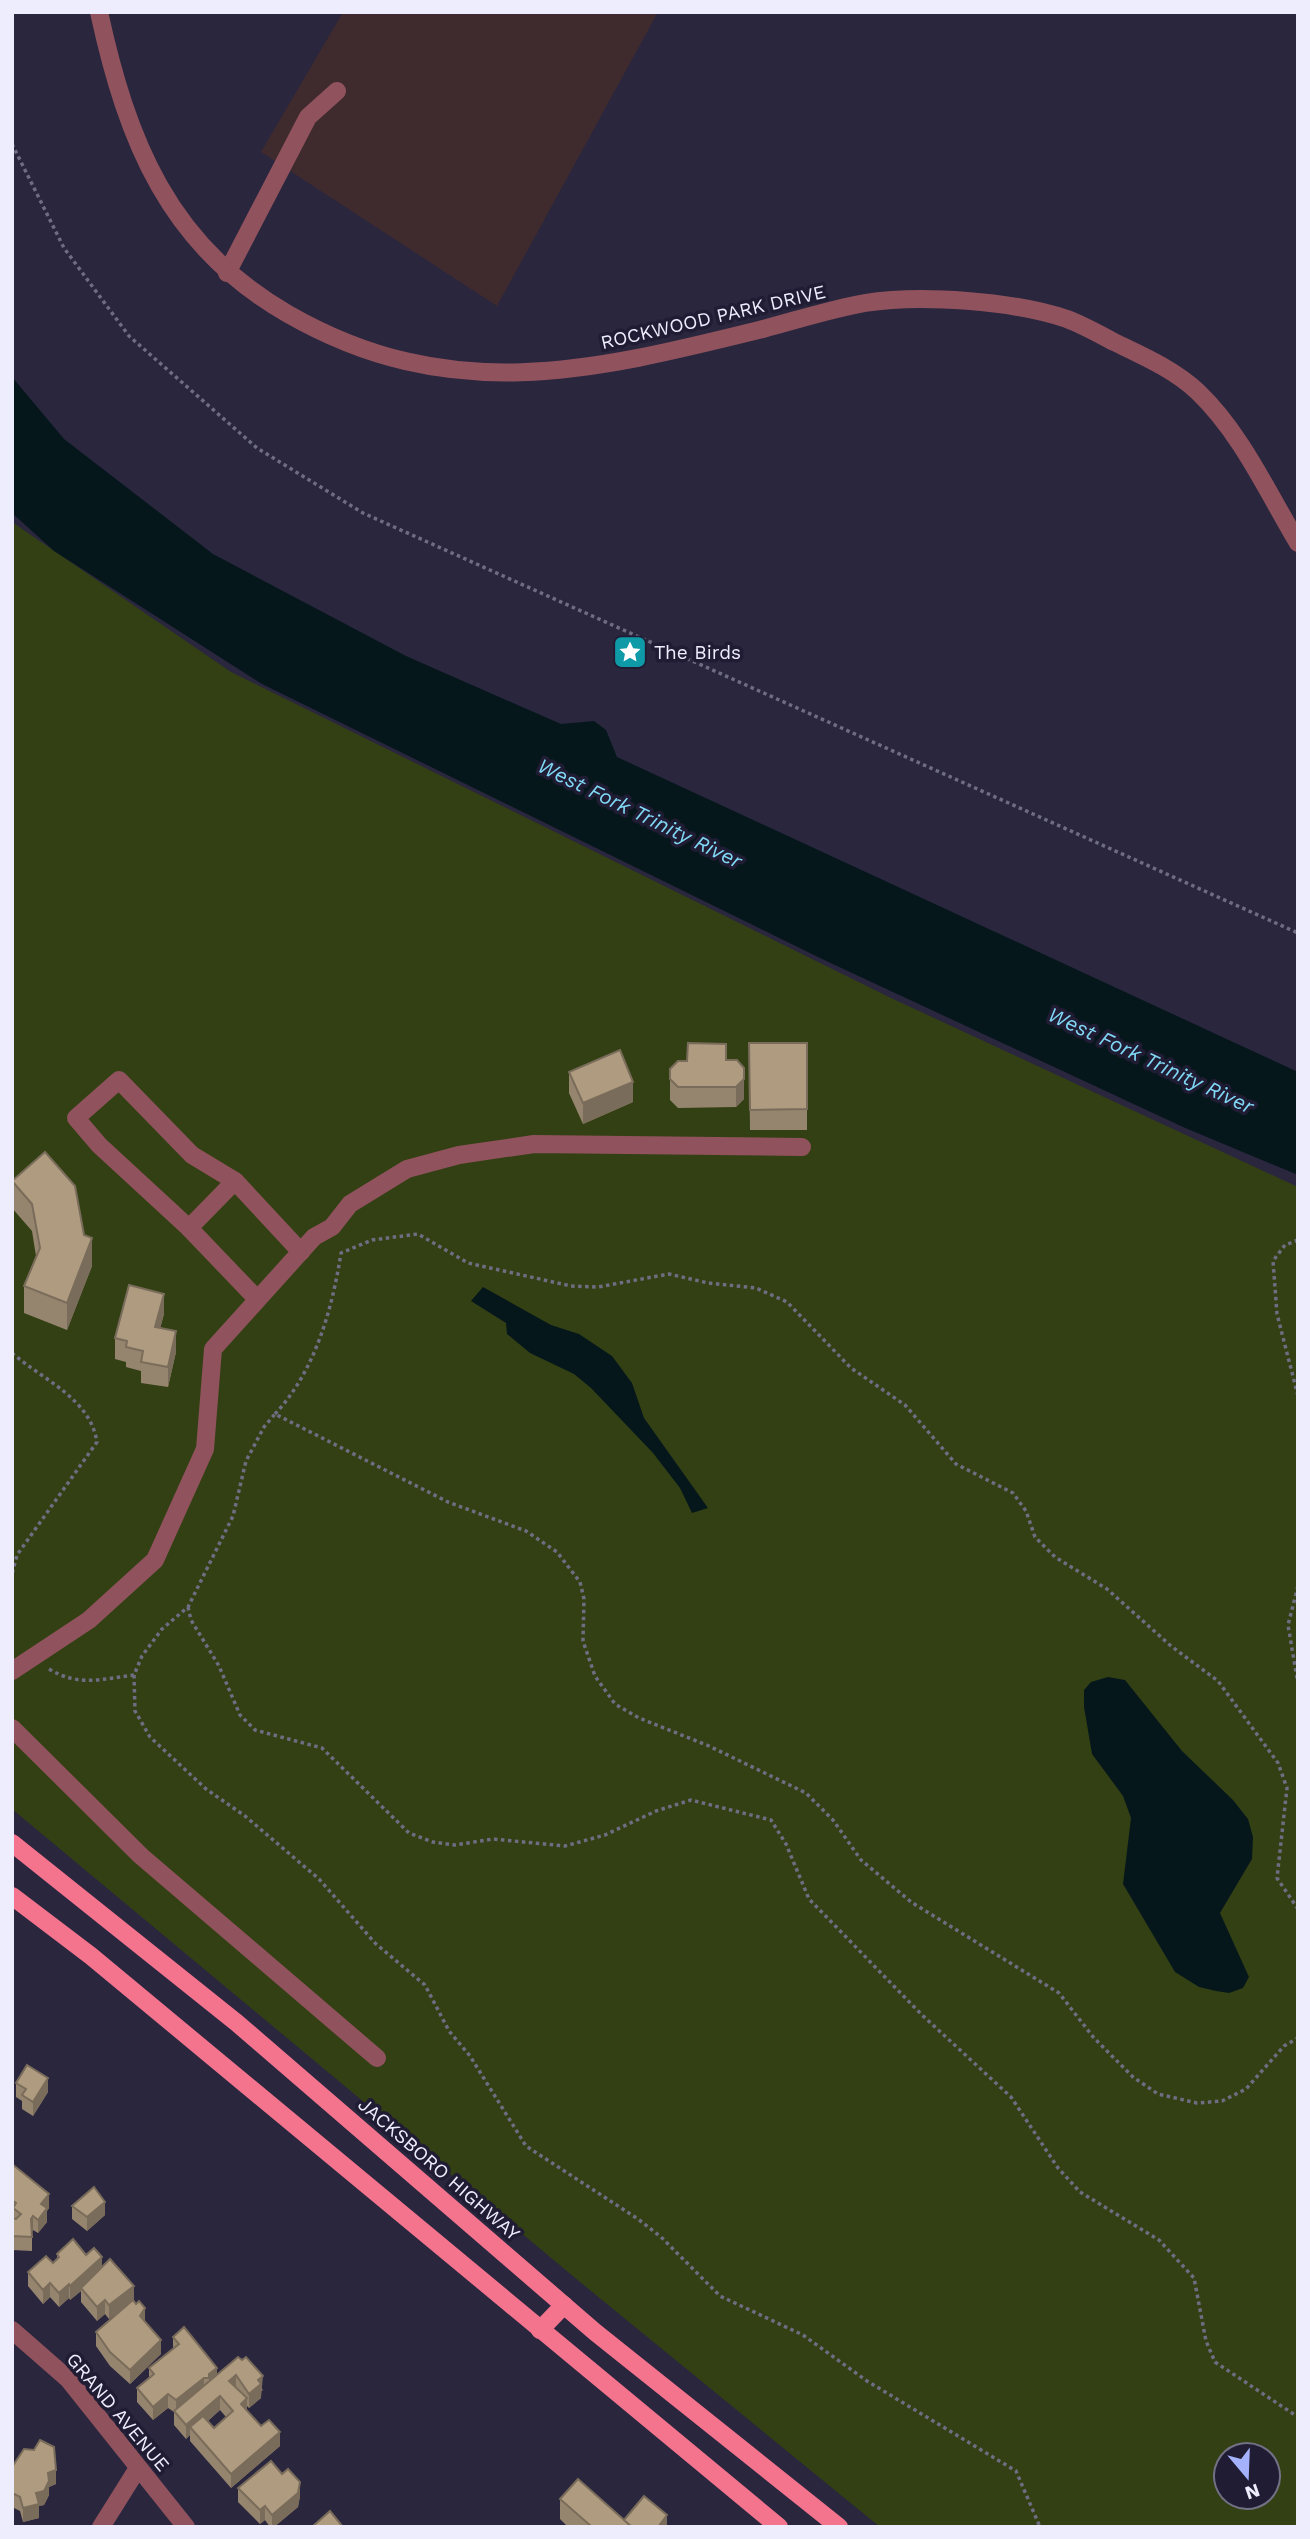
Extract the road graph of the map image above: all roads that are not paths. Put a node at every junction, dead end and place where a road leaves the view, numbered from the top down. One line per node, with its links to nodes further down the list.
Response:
1 (99, 12): 3 (street, ROCKWOOD PARK DRIVE)
2 (337, 91): 3 (street)
3 (227, 273): 4 (street, ROCKWOOD PARK DRIVE)
4 (1298, 543)
5 (802, 1147): 8 (street)
6 (235, 1181): 7 (street); 7 (street); 8 (street)
7 (189, 1228): 9 (street)
8 (301, 1252): 9 (street)
9 (257, 1299): 10 (street)
10 (12, 1671)
11 (12, 1728): 14 (street)
12 (12, 1843): 15 (main road, JACKSBORO HIGHWAY)
13 (12, 1896): 17 (main road)
14 (377, 2057)
15 (564, 2305): 17 (main road); 22 (main road, JACKSBORO HIGHWAY)
16 (12, 2330): 18 (street, GRAND AVENUE)
17 (540, 2330): 21 (main road)
18 (138, 2468): 19 (street); 20 (street, GRAND AVENUE)
19 (101, 2527)
20 (186, 2527)
21 (779, 2527)
22 (839, 2527)

